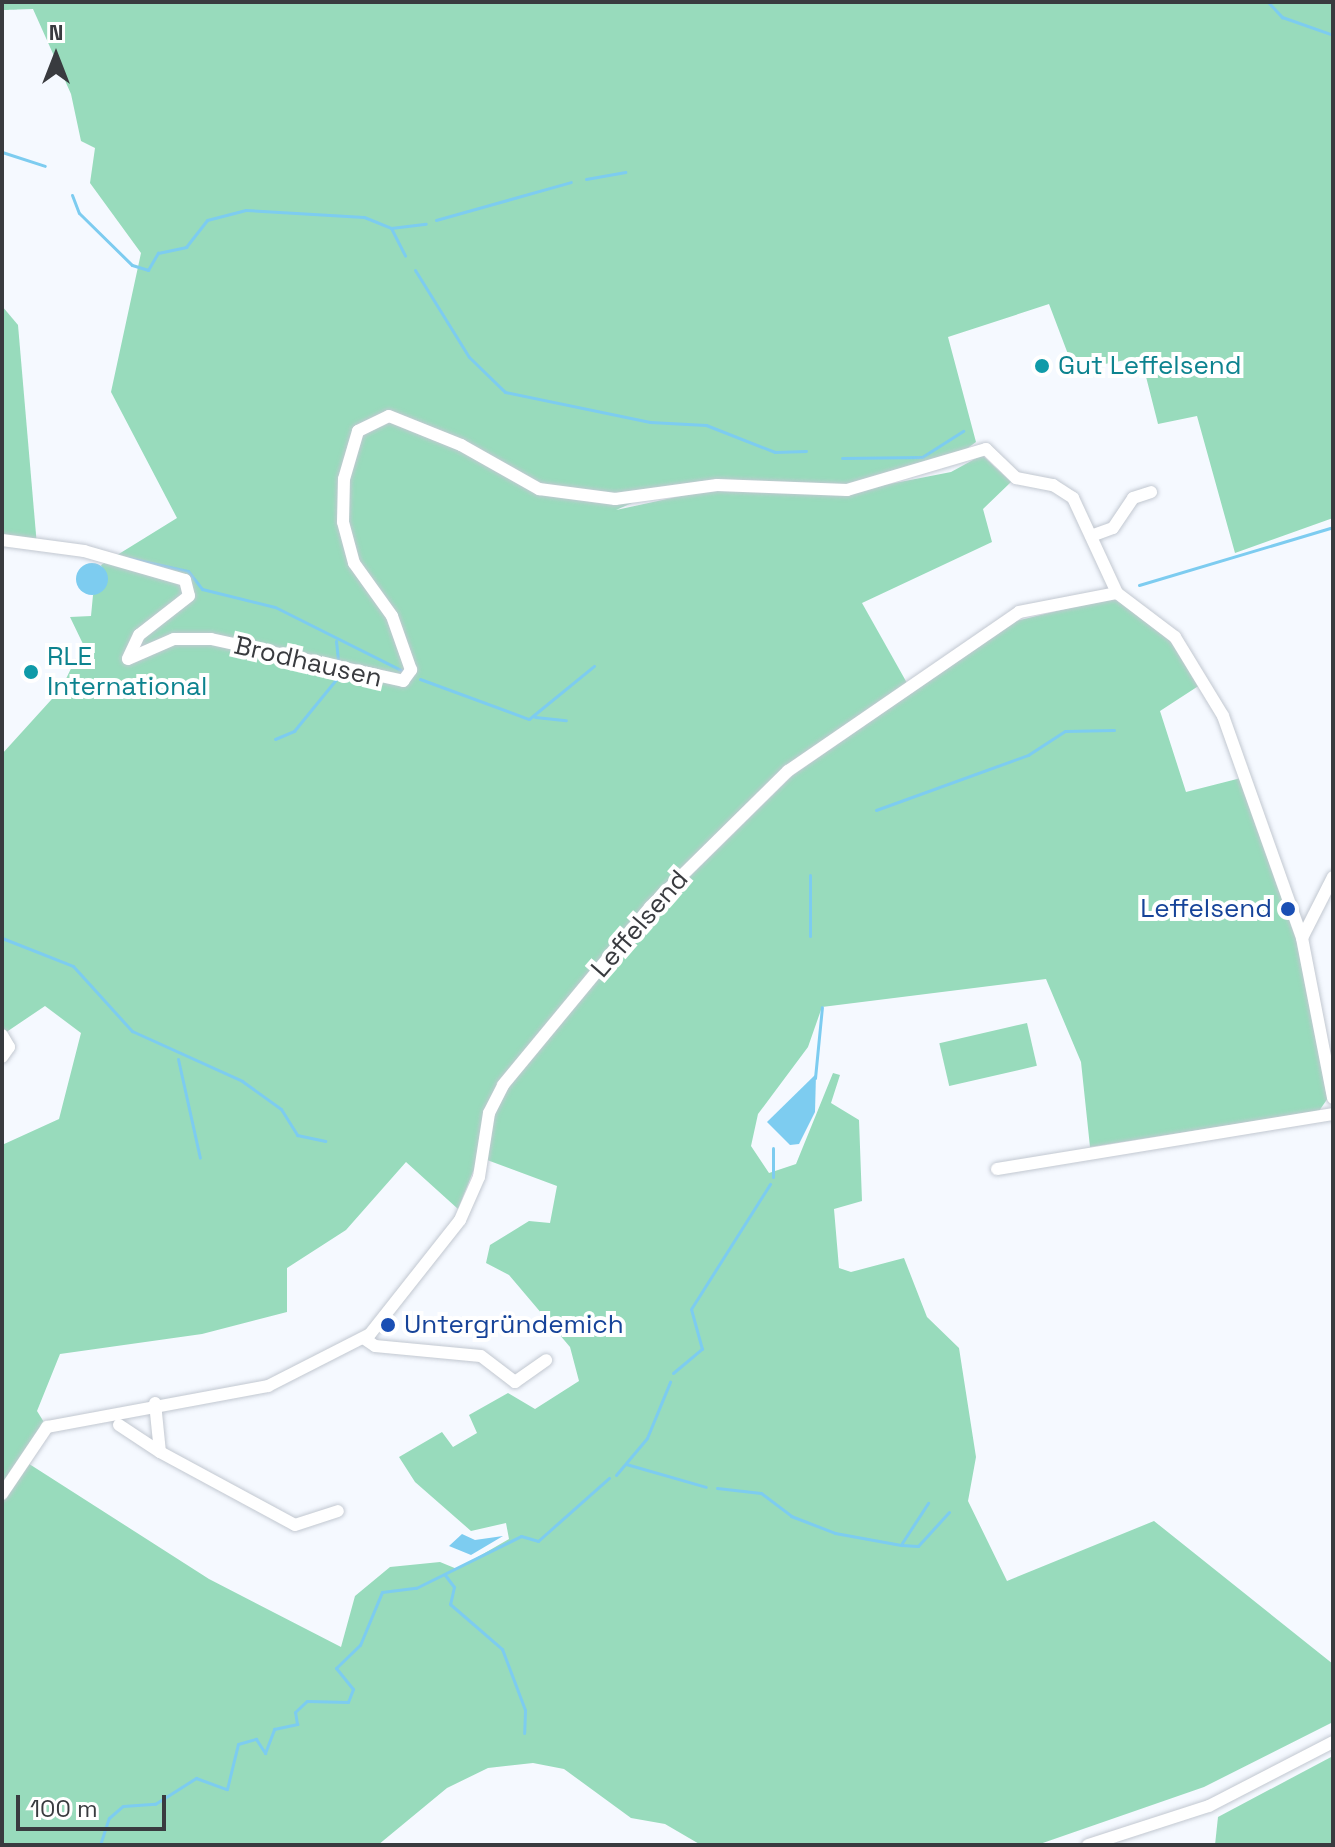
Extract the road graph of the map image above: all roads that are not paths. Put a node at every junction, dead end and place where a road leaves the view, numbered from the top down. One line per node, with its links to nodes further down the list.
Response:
1 (1151, 492): 2 (street)
2 (1091, 536): 3 (street, Brodhausen); 4 (street)
3 (2, 540)
4 (1117, 593): 6 (street); 12 (street, Leffelsend)
5 (1333, 877): 6 (street)
6 (1302, 938): 9 (street)
7 (2, 1035): 8 (street)
8 (2, 1057)
9 (1333, 1098)
10 (1333, 1114): 11 (street)
11 (997, 1169)
12 (365, 1339): 13 (street); 14 (street)
13 (546, 1360)
14 (155, 1403): 16 (street); 17 (street)
15 (119, 1425): 16 (street)
16 (160, 1452): 18 (street)
17 (2, 1494)
18 (338, 1511)
19 (1333, 1742): 20 (street)
20 (1088, 1845)

